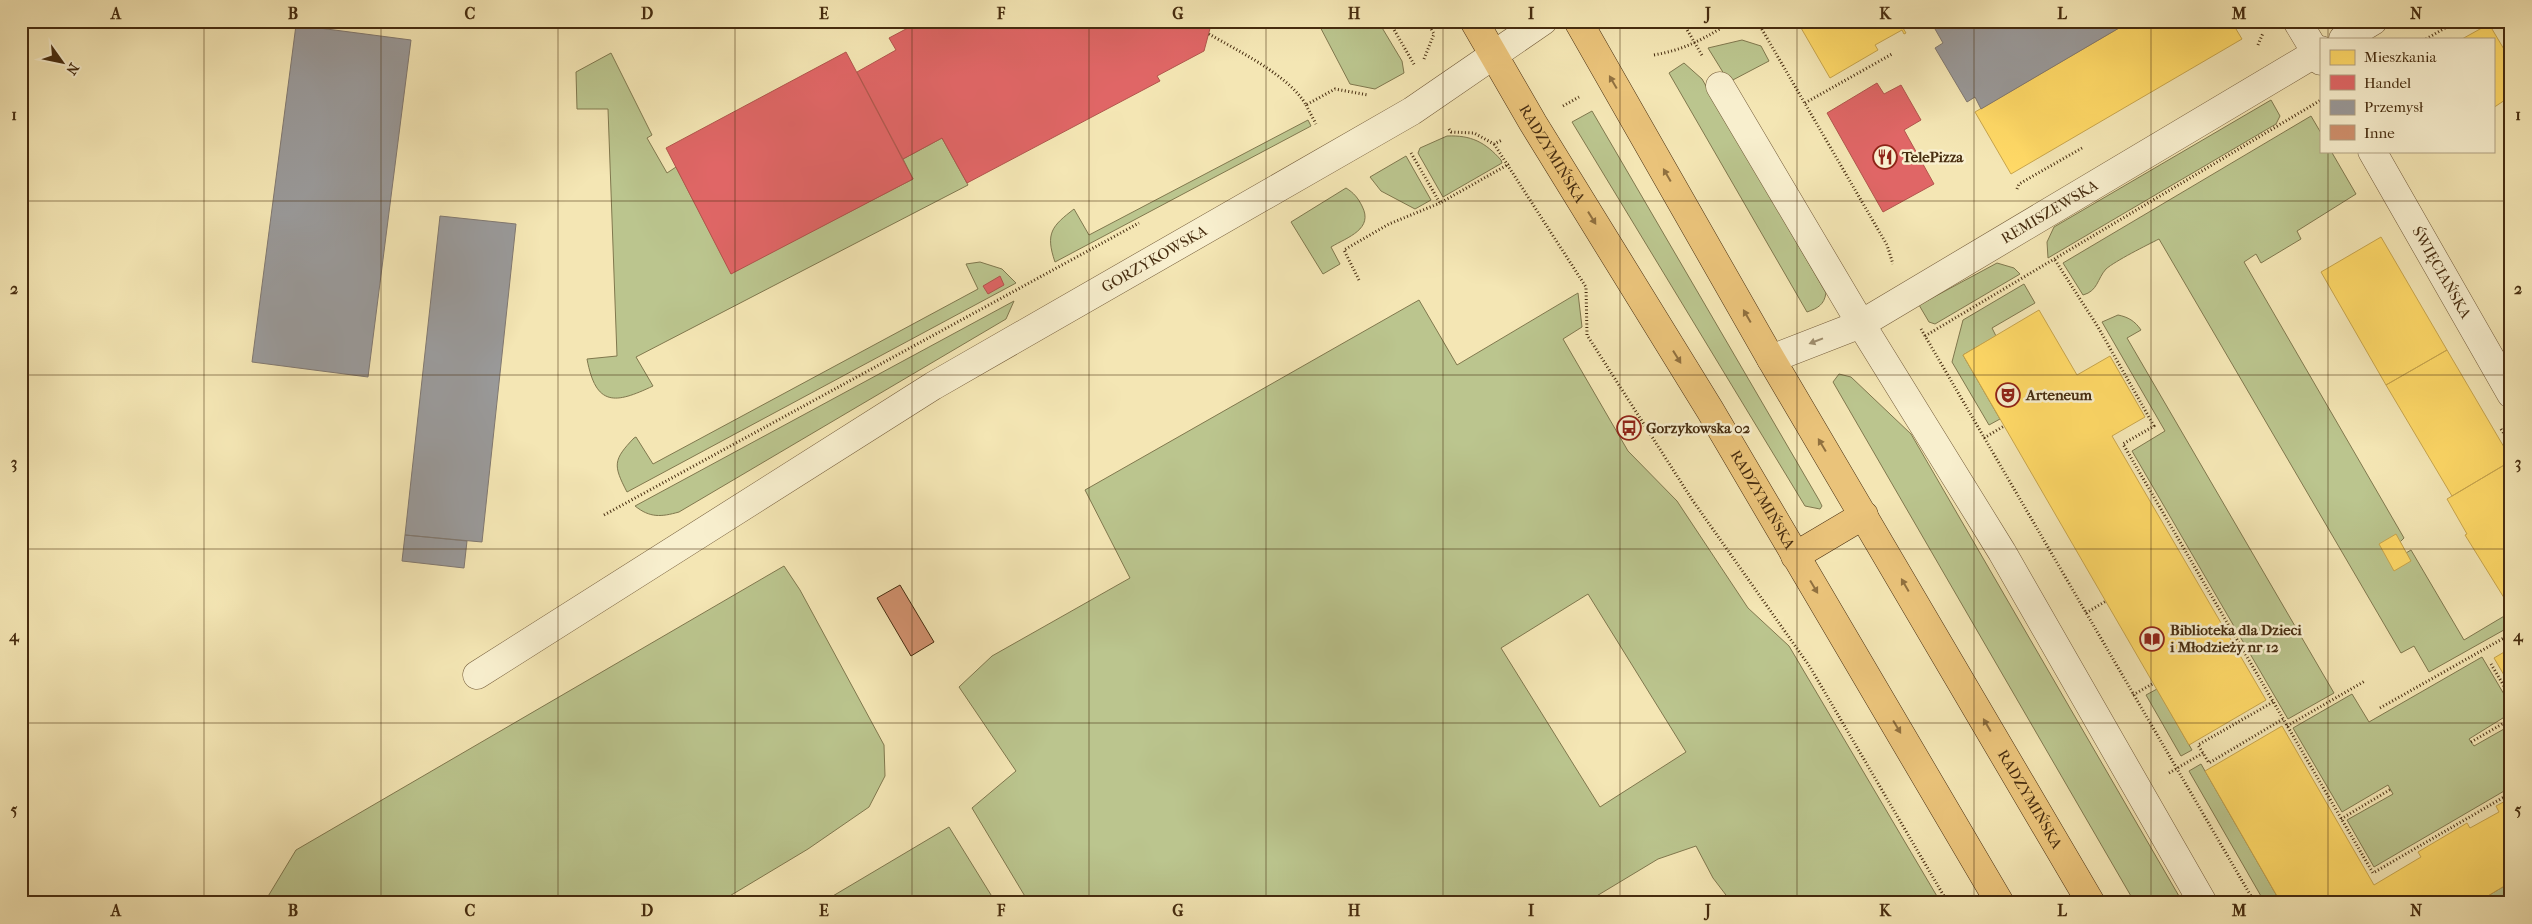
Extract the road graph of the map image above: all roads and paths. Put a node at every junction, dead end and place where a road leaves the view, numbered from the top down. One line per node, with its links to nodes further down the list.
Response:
1 (1389, 21): 2 (path)
2 (1427, 21)
3 (1474, 21): 19 (main road, RADZYMIŃSKA)
4 (1543, 21): 19 (street, GORZYKOWSKA)
5 (1578, 21): 41 (main road, RADZYMIŃSKA, one-way to 5)
6 (1719, 21): 12 (path)
7 (1767, 21): 11 (path)
8 (2297, 21): 18 (street)
9 (2373, 21): 14 (street)
10 (2457, 21): 15 (path)
11 (1760, 26): 12 (path); 24 (path)
12 (1723, 27): 17 (path)
13 (1209, 34): 25 (path)
14 (2345, 38)
15 (2428, 38)
16 (1892, 54): 24 (path)
17 (1654, 55)
18 (2319, 55): 38 (street, REMISZEWSKA)
19 (1494, 57): 47 (main road, RADZYMIŃSKA, one-way to 47); 52 (street, GORZYKOWSKA)
20 (1720, 86): 39 (street)
21 (1583, 95): 26 (path)
22 (1366, 100): 25 (path)
23 (2320, 101): 36 (path)
24 (1805, 103): 38 (path)
25 (1306, 105): 27 (path)
26 (1562, 106)
27 (1325, 122)
28 (1447, 124): 30 (path)
29 (1502, 140): 30 (path)
30 (1494, 144): 33 (path)
31 (1407, 146): 34 (path)
32 (2373, 152): 42 (street, ŚWIĘCIAŃSKA)
33 (1509, 164): 34 (path); 68 (path)
34 (1440, 203): 37 (path)
35 (1143, 221): 45 (path)
36 (2055, 260): 40 (path); 57 (path)
37 (1358, 280)
38 (1904, 299): 39 (street, REMISZEWSKA); 40 (path)
39 (1861, 324): 41 (street, REMISZEWSKA, one-way to 41); 71 (street)
40 (1925, 336): 44 (path)
41 (1771, 359): 46 (main road, RADZYMIŃSKA, one-way to 41)
42 (2511, 394)
43 (2004, 426): 44 (path)
44 (1984, 438): 49 (path)
45 (604, 515)
46 (1864, 515): 47 (main road); 70 (main road, RADZYMIŃSKA, one-way to 46)
47 (1795, 556): 69 (main road, RADZYMIŃSKA, one-way to 69)
48 (2106, 601): 49 (path)
49 (2086, 613): 55 (path)
50 (2511, 634): 58 (path)
51 (2491, 664): 56 (path)
52 (477, 675)
53 (2364, 681): 61 (path)
54 (2154, 684): 55 (path)
55 (2134, 695): 72 (path)
56 (2511, 698)
57 (2273, 702): 59 (path); 63 (path)
58 (2380, 708)
59 (2283, 719): 61 (path); 63 (path)
60 (2511, 719): 62 (path)
61 (2287, 726): 67 (path)
62 (2471, 742)
63 (2203, 753): 64 (path)
64 (2198, 756)
65 (2391, 790): 67 (path)
66 (2511, 793): 67 (path)
67 (2341, 819)
68 (1948, 903)
69 (2000, 903)
70 (2091, 903)
71 (2203, 903)
72 (2255, 903)

